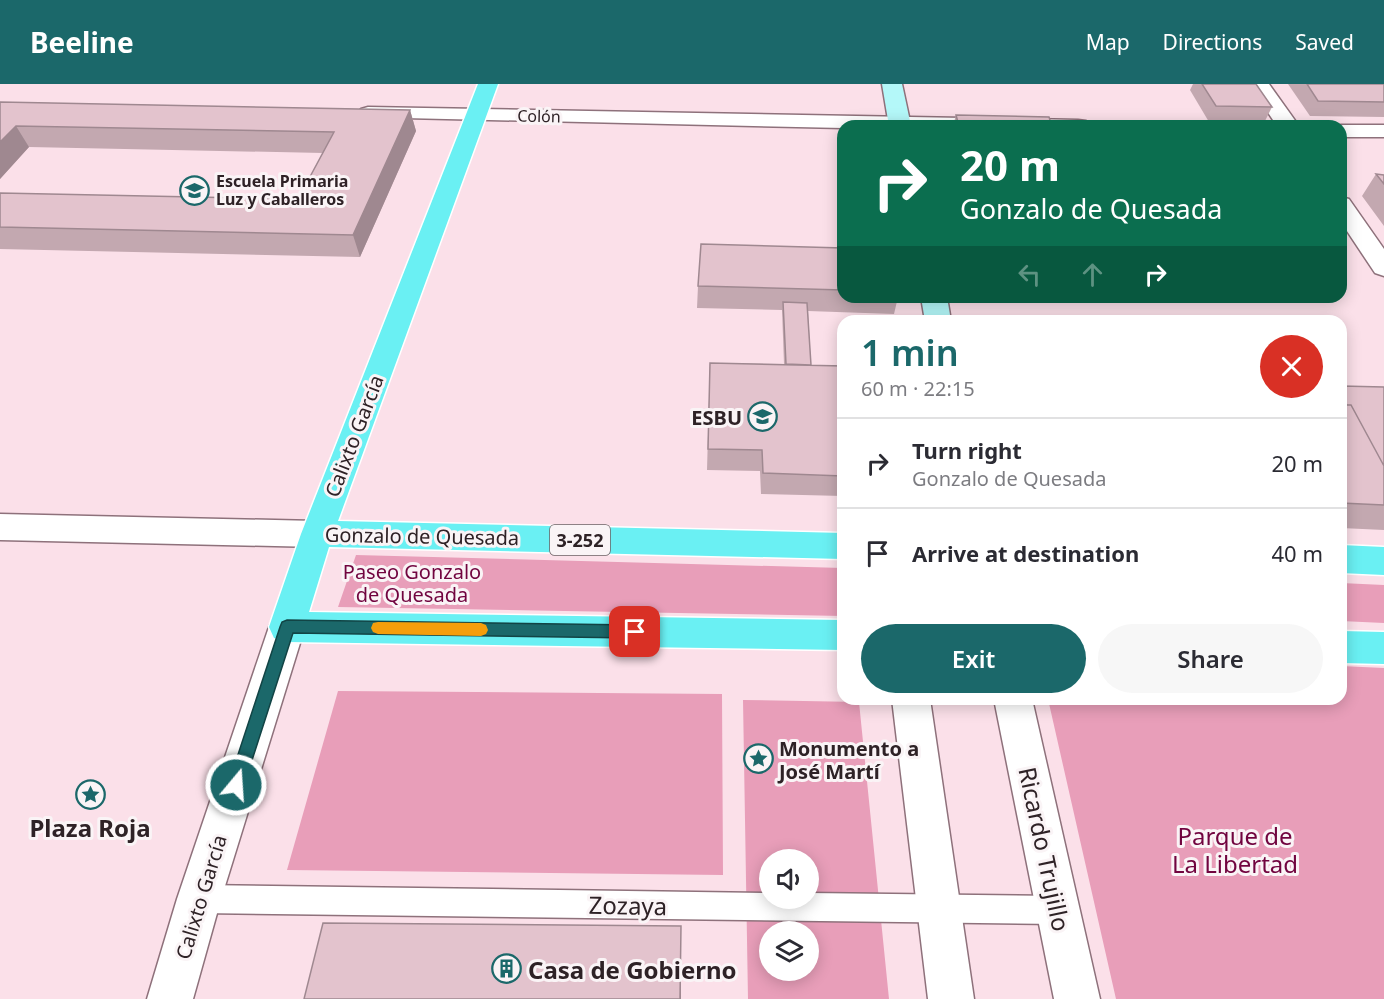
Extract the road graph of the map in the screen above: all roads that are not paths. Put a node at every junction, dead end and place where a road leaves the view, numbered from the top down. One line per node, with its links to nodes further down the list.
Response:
1 (488, 84): 5 (main road, Calixto García)
2 (892, 84): 6 (main road)
3 (1259, 84): 7 (street)
4 (345, 113): 5 (street, Colón)
5 (475, 115): 8 (street, Colón); 14 (main road, Calixto García)
6 (899, 120)
7 (1284, 120)
8 (837, 123)
9 (1347, 131): 10 (street)
10 (1384, 132)
11 (1347, 213): 12 (street)
12 (1384, 268)
13 (0, 527): 14 (street, Gonzalo de Quesada)
14 (318, 534): 15 (main road, Gonzalo de Quesada / 3-252); 18 (main road, Calixto García)
15 (837, 546)
16 (1347, 559): 17 (main road)
17 (1384, 561)
18 (287, 627): 19 (main road); 24 (street, Calixto García)
19 (837, 635)
20 (1347, 647): 21 (main road)
21 (1384, 648)
22 (912, 705): 25 (street)
23 (1014, 705): 26 (street, Ricardo Trujillo)
24 (199, 898): 25 (lane, Zozaya); 27 (street, Calixto García)
25 (939, 910): 26 (lane, Zozaya); 28 (street)
26 (1058, 910): 29 (street, Ricardo Trujillo)
27 (170, 999)
28 (951, 999)
29 (1077, 999)

